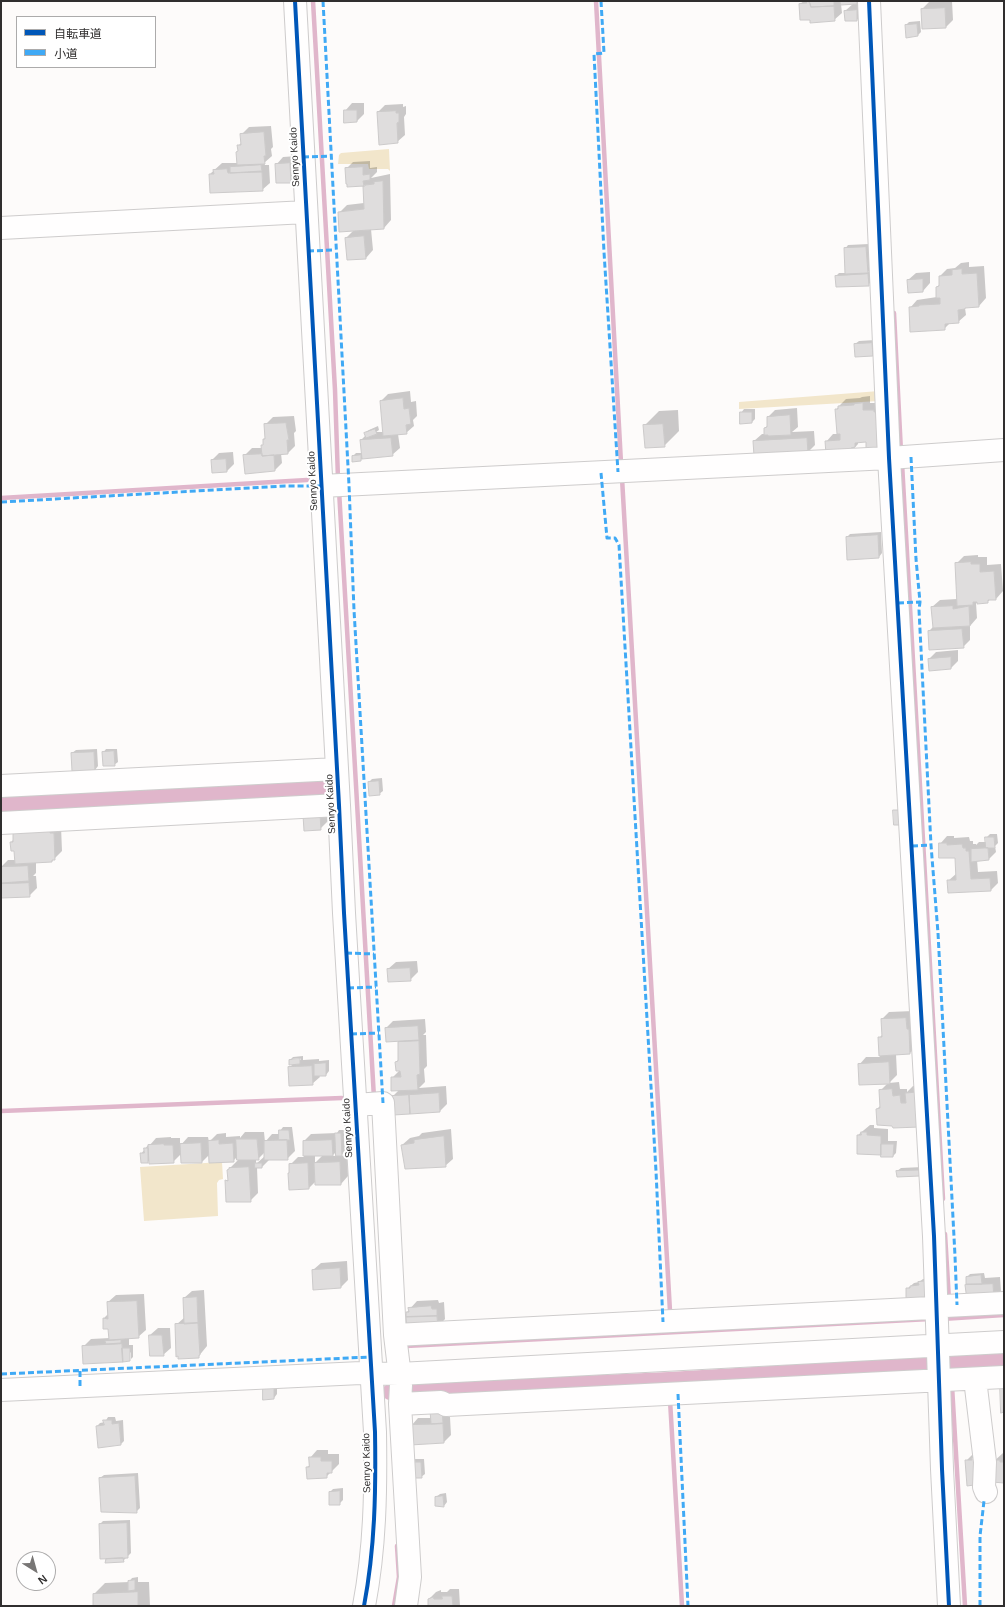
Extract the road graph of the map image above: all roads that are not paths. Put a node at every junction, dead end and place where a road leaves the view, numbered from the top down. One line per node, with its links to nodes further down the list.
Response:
1 (294, 1): 3 (street, Senryo Kaido)
2 (869, 1): 6 (street)
3 (306, 212): 4 (street); 7 (street, Senryo Kaido)
4 (1, 228)
5 (1004, 450): 6 (street)
6 (898, 458): 7 (street); 15 (street)
7 (334, 485): 8 (street, Senryo Kaido)
8 (337, 769): 9 (street); 10 (street, Senryo Kaido)
9 (1, 786)
10 (339, 805): 11 (street); 12 (street, Senryo Kaido)
11 (1, 823)
12 (368, 1104): 14 (street); 17 (street, Senryo Kaido)
13 (1004, 1303): 15 (street)
14 (396, 1335): 15 (street); 21 (street)
15 (941, 1335): 16 (street); 19 (street); 21 (street); 21 (street); 25 (street)
16 (1004, 1342)
17 (371, 1373): 20 (street); 21 (street); 23 (street, Senryo Kaido)
18 (1004, 1377): 19 (street)
19 (975, 1379): 22 (street)
20 (1, 1390)
21 (400, 1390): 24 (street)
22 (991, 1496)
23 (364, 1606)
24 (406, 1606)
25 (949, 1606)

